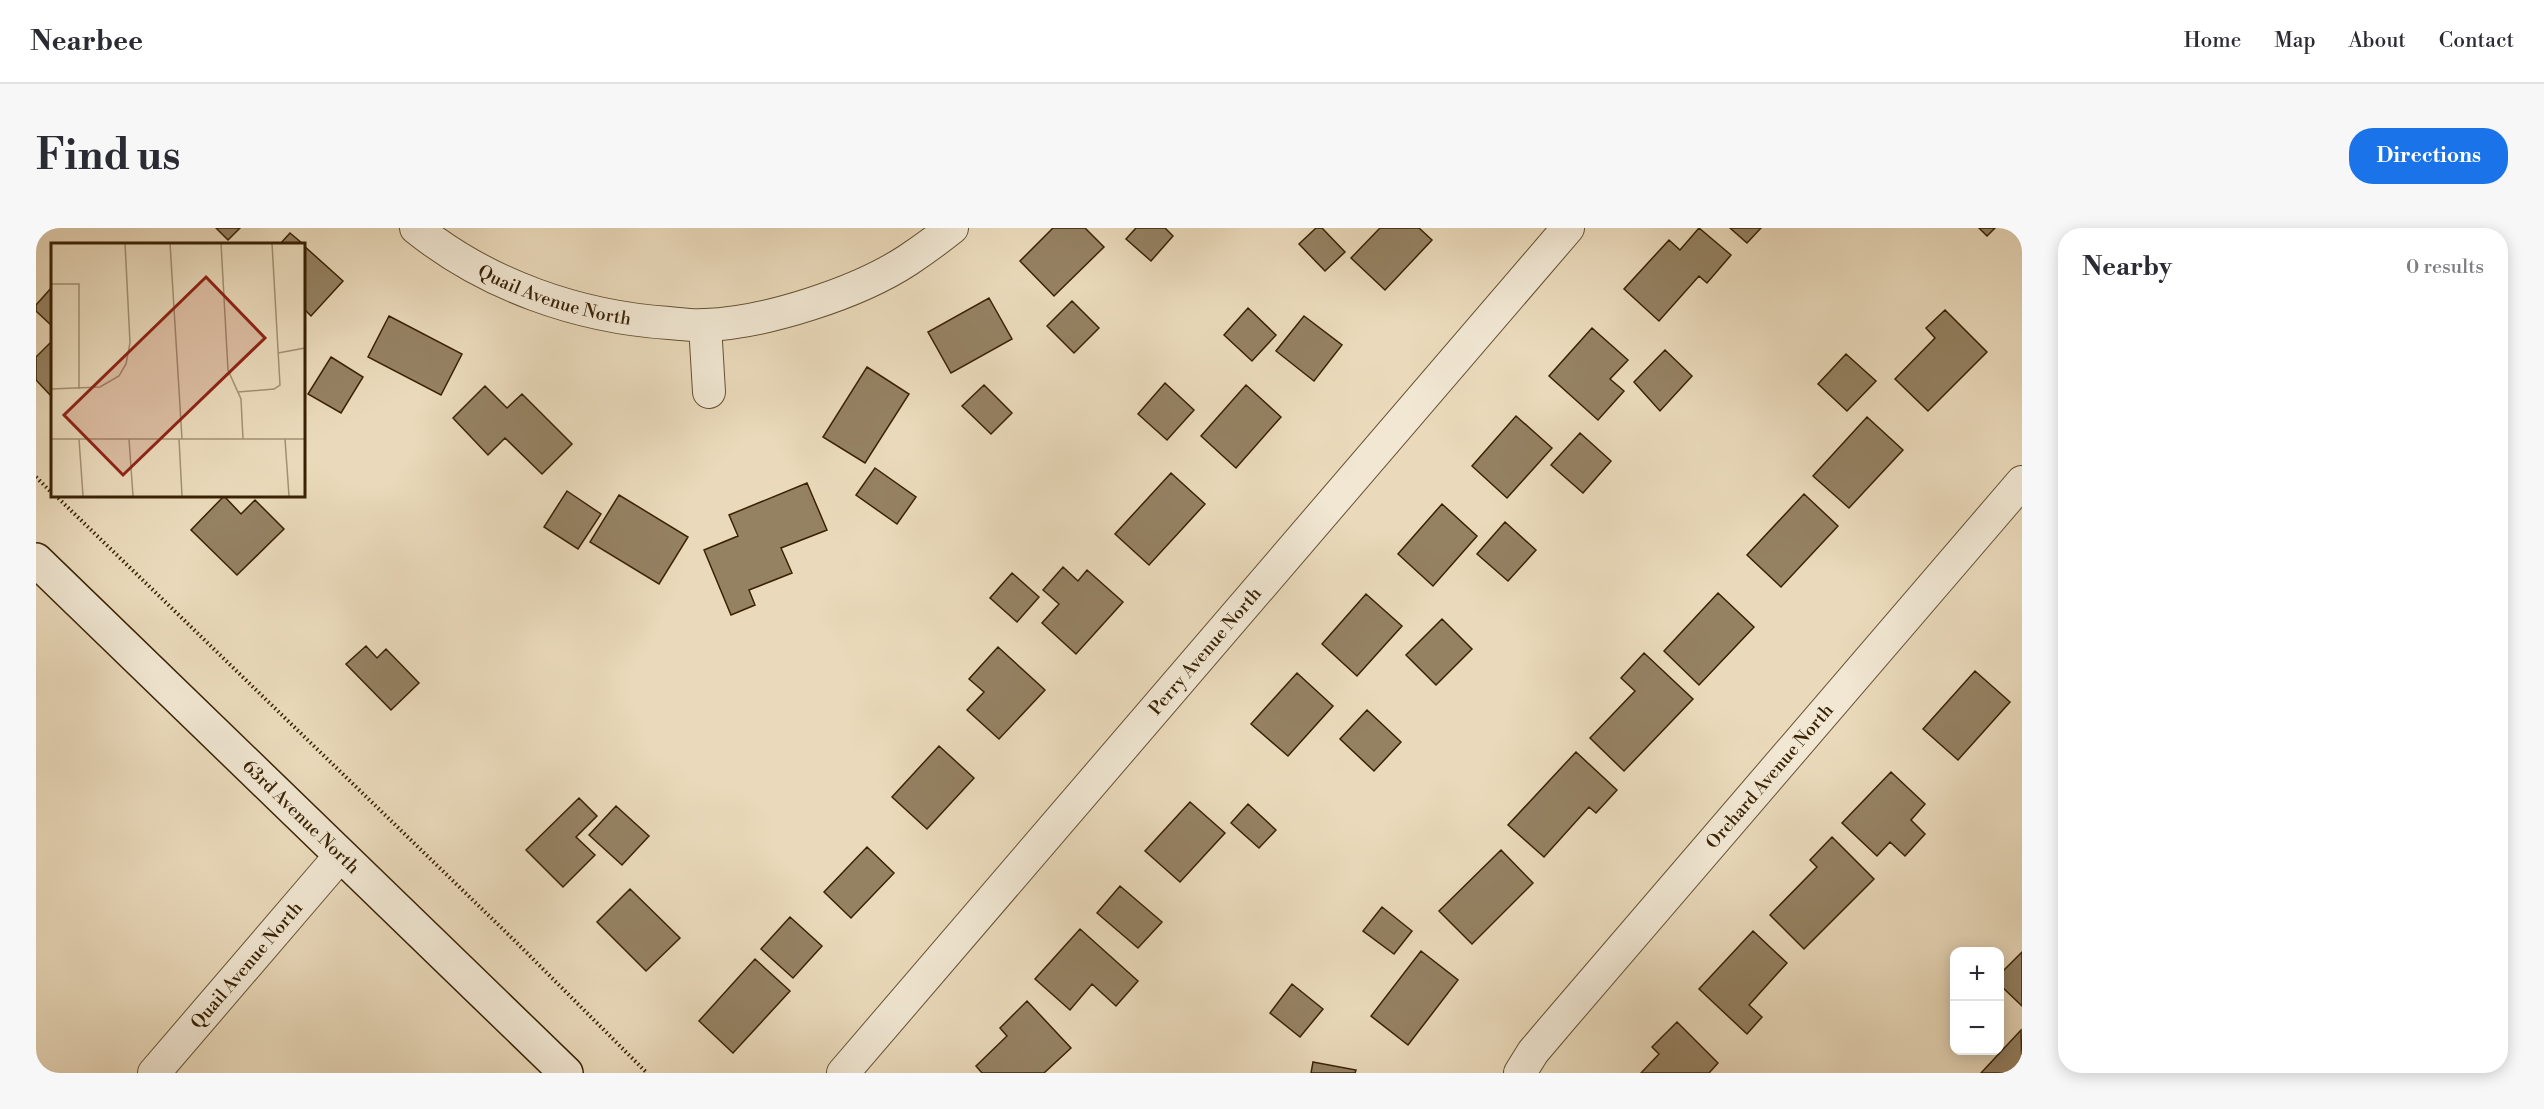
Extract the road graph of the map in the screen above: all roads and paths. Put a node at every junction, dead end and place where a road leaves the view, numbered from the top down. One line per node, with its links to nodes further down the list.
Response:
1 (416, 228): 4 (street, Quail Avenue North)
2 (952, 228): 4 (street, Quail Avenue North)
3 (1568, 228): 15 (street, Perry Avenue North)
4 (705, 325): 5 (street)
5 (709, 392)
6 (36, 477): 8 (path)
7 (2022, 482): 16 (street, Orchard Avenue North)
8 (51, 491)
9 (56, 496): 14 (path)
10 (36, 560): 11 (street, 63rd Avenue North)
11 (340, 856): 12 (street, Quail Avenue North); 13 (street, 63rd Avenue North)
12 (154, 1073)
13 (566, 1073)
14 (647, 1073)
15 (843, 1073)
16 (1520, 1073)

